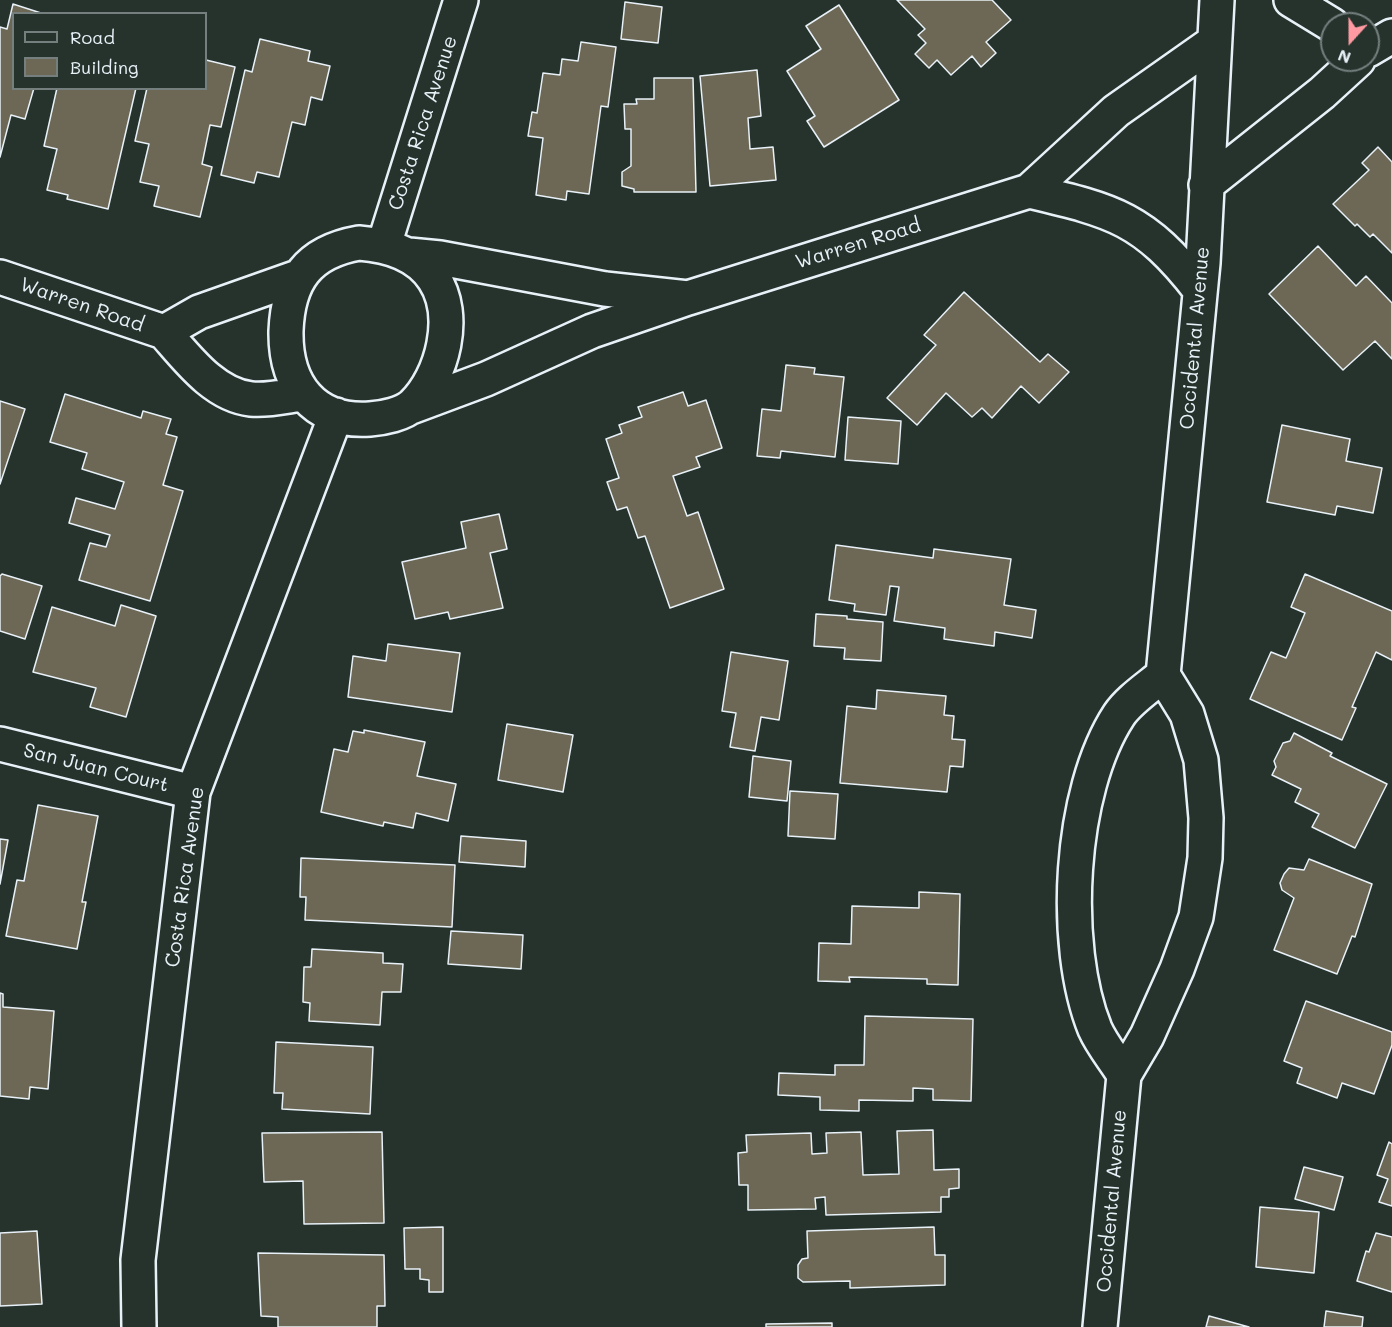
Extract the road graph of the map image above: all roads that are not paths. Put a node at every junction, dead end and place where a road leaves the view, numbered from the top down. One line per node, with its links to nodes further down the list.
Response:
1 (461, 0): 9 (street, Costa Rica Avenue)
2 (1217, 0): 5 (street, Occidental Avenue)
3 (1291, 0): 4 (street)
4 (1320, 18)
5 (1214, 42): 7 (street, Occidental Avenue); 8 (street, Warren Road)
6 (1345, 72): 7 (street)
7 (1206, 185): 12 (street, Occidental Avenue)
8 (1029, 191): 12 (street); 13 (street, Warren Road)
9 (396, 250): 11 (street, Warren Road); 13 (street, Warren Road); 16 (street, Warren Road)
10 (0, 277): 14 (street, Warren Road)
11 (298, 277): 14 (street, Warren Road); 15 (street, Warren Road)
12 (1200, 290): 18 (street, Occidental Avenue)
13 (688, 298): 16 (street, Warren Road)
14 (164, 332): 15 (street, Warren Road)
15 (303, 394): 17 (street, Warren Road)
16 (411, 406): 17 (street, Warren Road)
17 (336, 415): 20 (street, Costa Rica Avenue)
18 (1163, 675): 21 (street, Occidental Avenue); 21 (street)
19 (0, 744): 20 (street, San Juan Court)
20 (193, 792): 22 (street, Costa Rica Avenue)
21 (1124, 1075): 23 (street, Occidental Avenue)
22 (139, 1327)
23 (1101, 1327)

